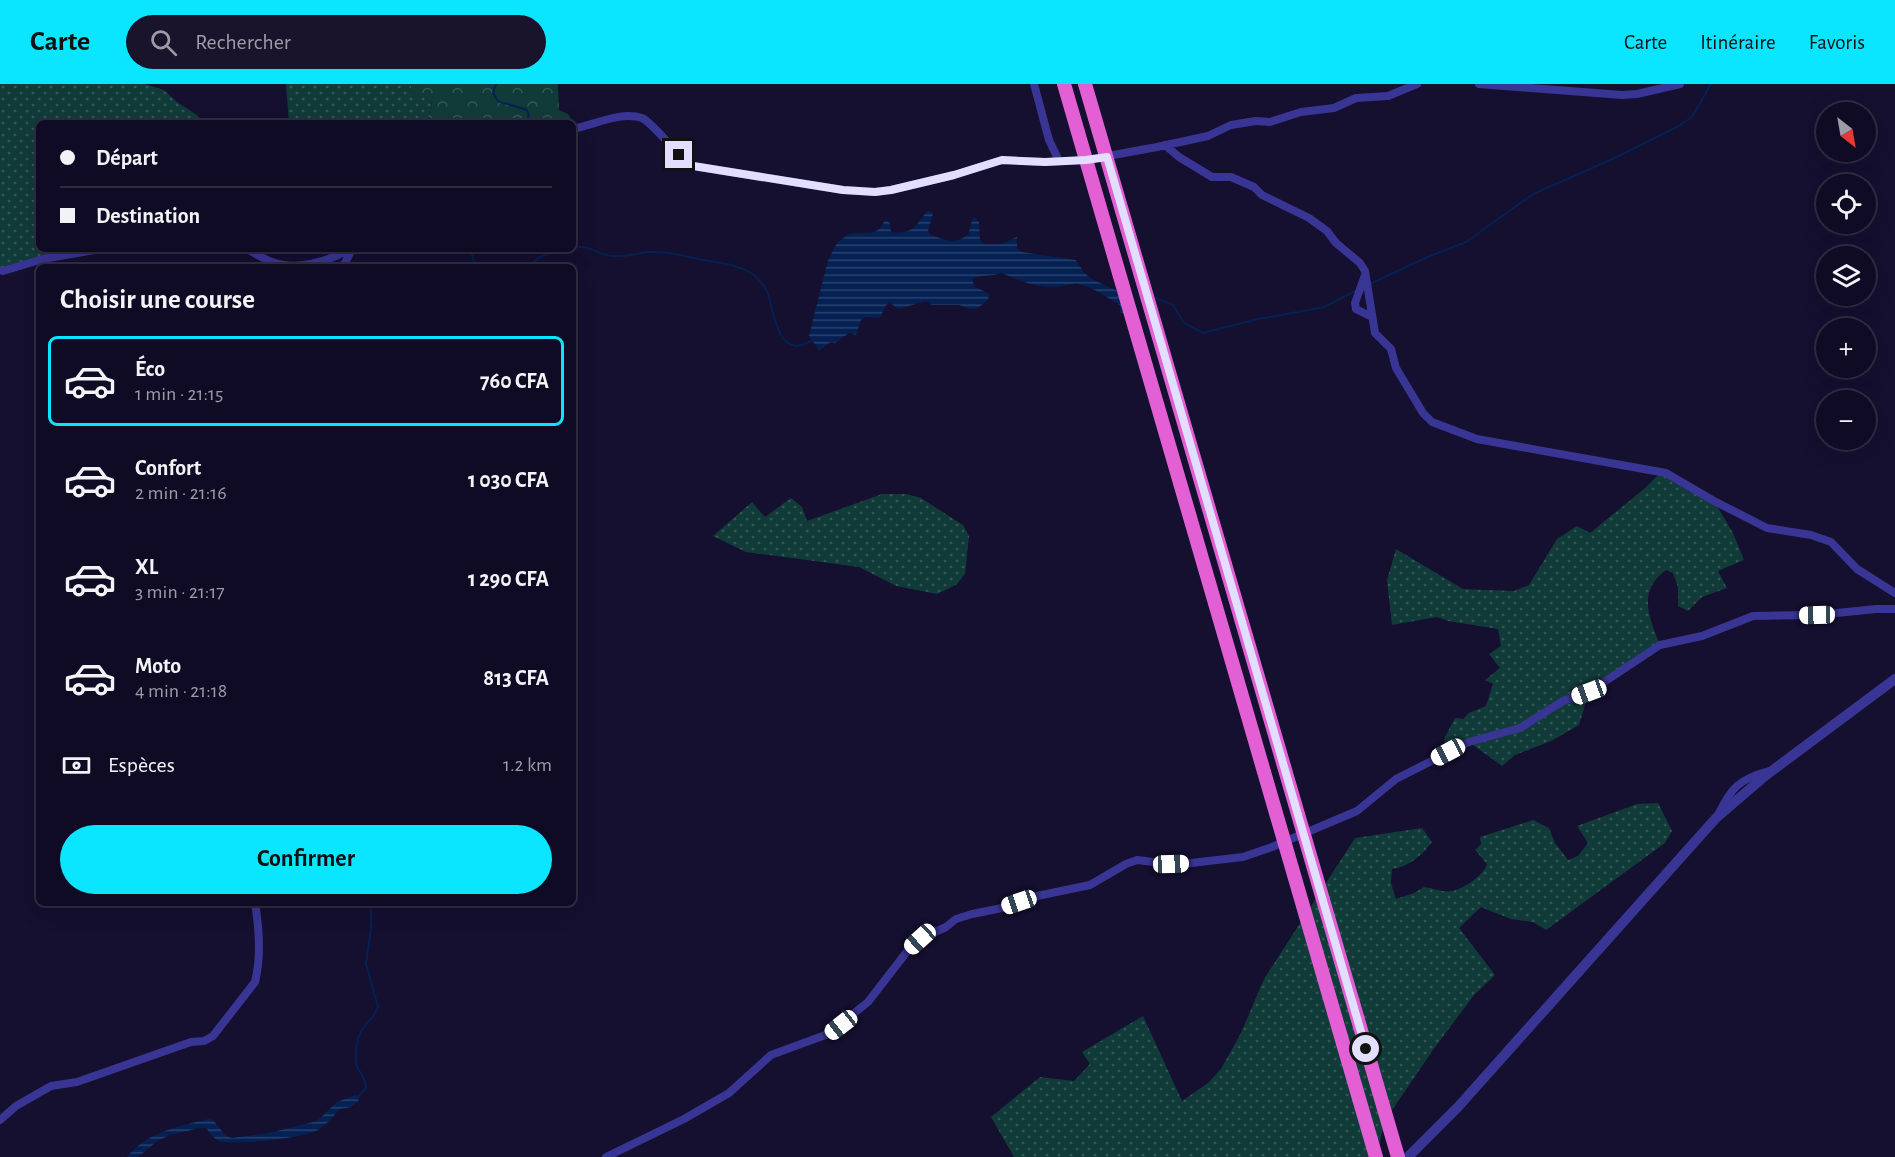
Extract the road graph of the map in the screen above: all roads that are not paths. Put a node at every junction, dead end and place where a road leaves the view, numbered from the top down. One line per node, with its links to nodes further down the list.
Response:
1 (1034, 84): 11 (street)
2 (1064, 84): 10 (highway)
3 (1085, 84): 9 (highway)
4 (1417, 84): 8 (street)
5 (1479, 84): 6 (street)
6 (1680, 84)
7 (576, 128): 11 (street)
8 (1165, 145): 9 (street); 18 (street)
9 (1107, 157): 10 (street); 23 (highway)
10 (1086, 160): 11 (street); 24 (highway)
11 (1059, 162)
12 (84, 252): 17 (street)
13 (253, 252): 15 (street)
14 (345, 252): 16 (street)
15 (289, 264)
16 (304, 264)
17 (0, 270)
18 (1366, 275): 19 (street); 19 (street)
19 (1372, 317): 20 (street)
20 (1895, 593)
21 (1895, 609): 23 (street)
22 (1895, 680): 30 (street)
23 (1303, 834): 24 (street); 29 (highway)
24 (1285, 841): 27 (street); 28 (highway)
25 (255, 906): 26 (street)
26 (0, 1120)
27 (606, 1157)
28 (1376, 1157)
29 (1398, 1157)
30 (1408, 1157)

